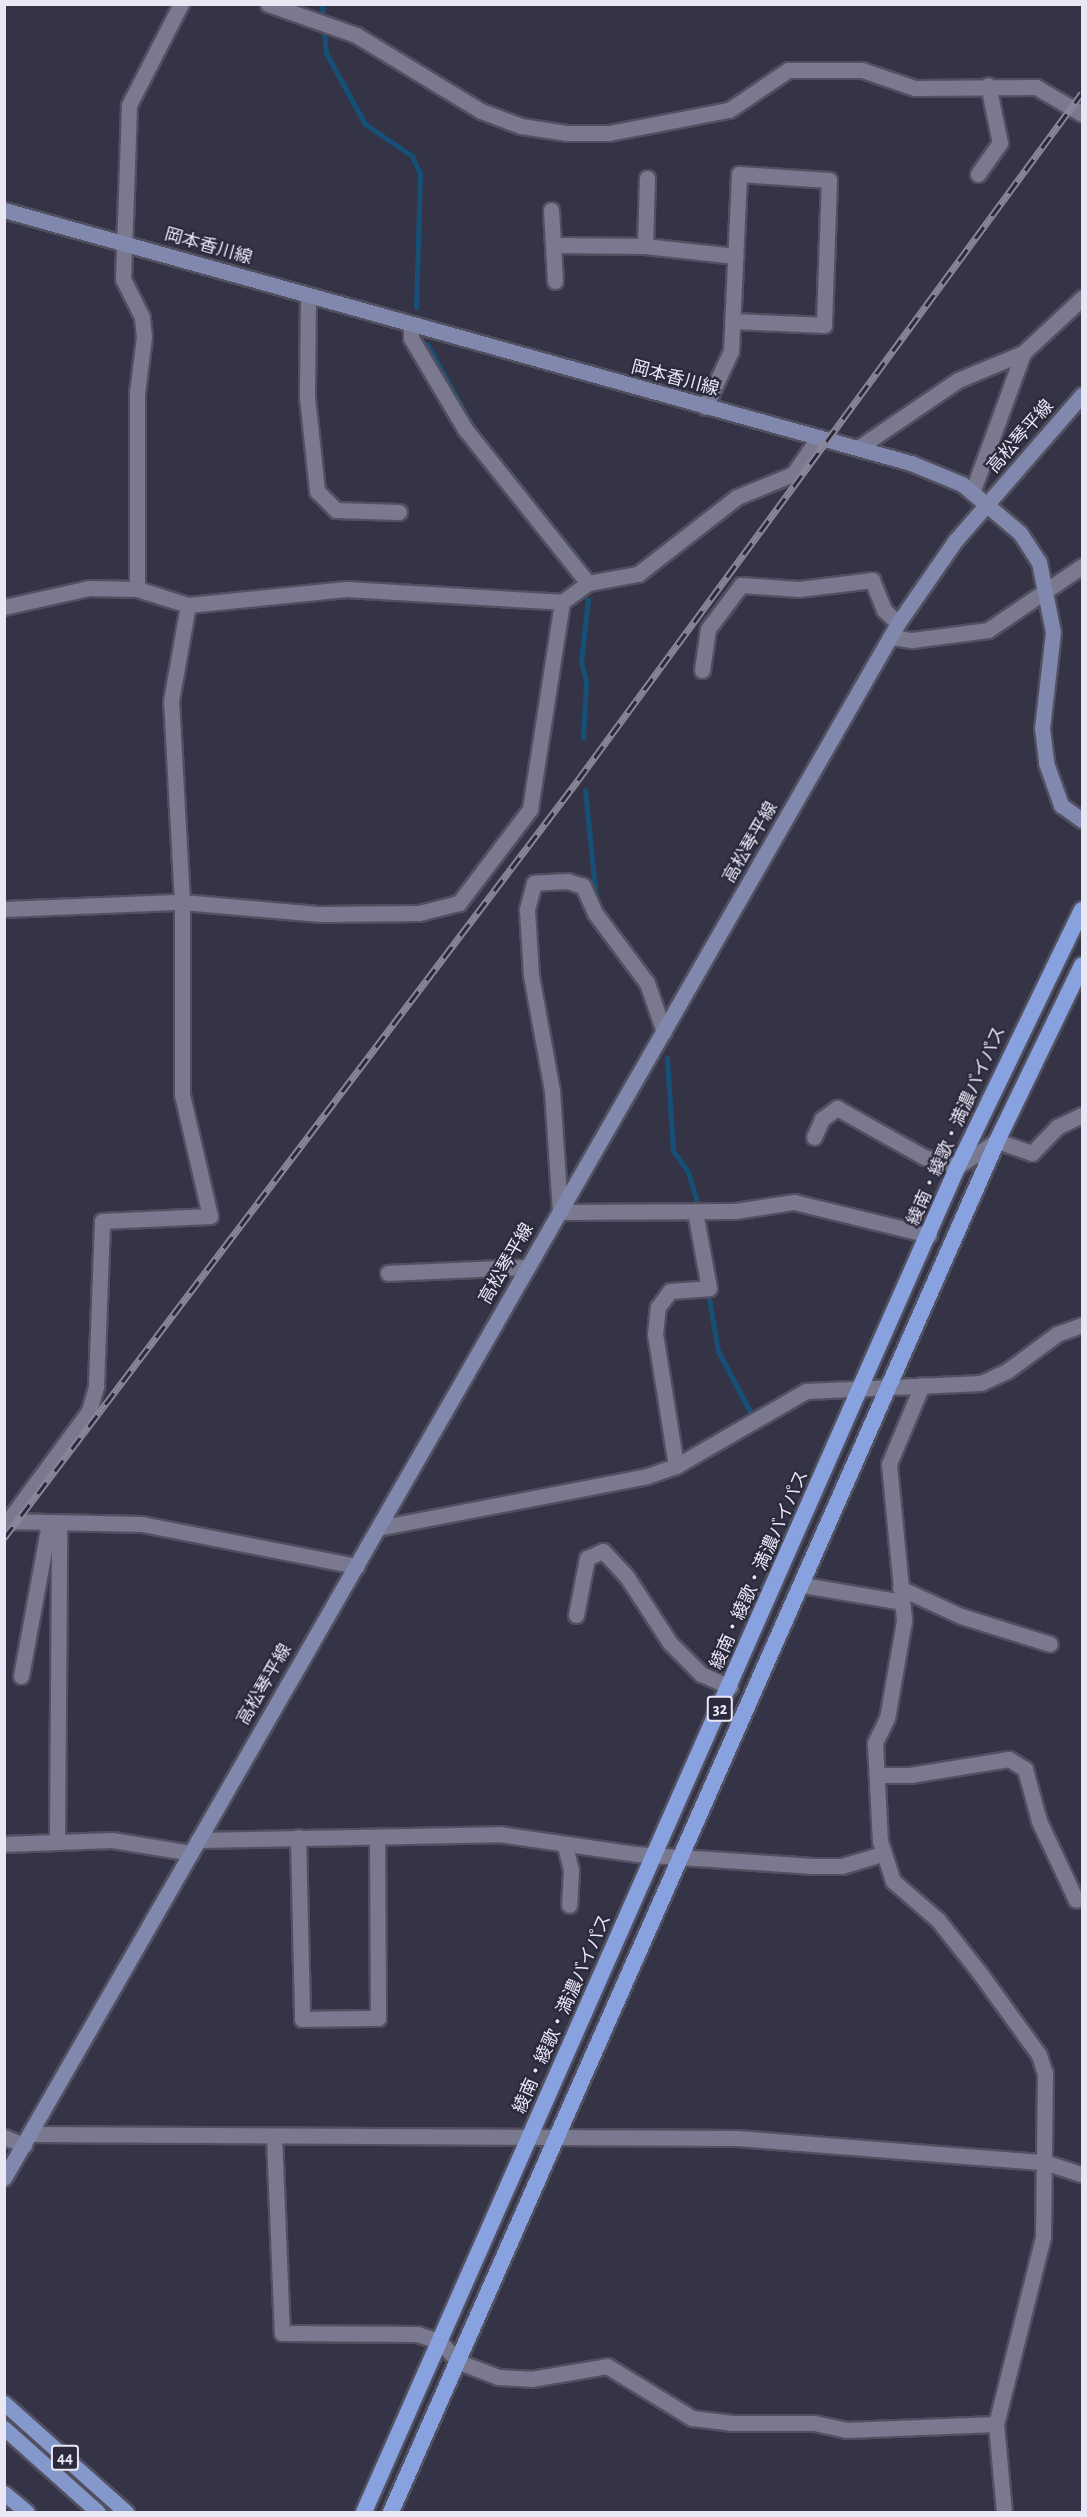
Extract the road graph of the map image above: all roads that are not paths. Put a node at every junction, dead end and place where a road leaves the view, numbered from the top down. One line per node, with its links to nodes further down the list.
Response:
1 (181, 4): 9 (street)
2 (268, 4): 3 (street)
3 (988, 85): 4 (street); 5 (street)
4 (1083, 114)
5 (978, 174)
6 (646, 178): 11 (street)
7 (4, 210): 9 (main road, 岡本香川線)
8 (551, 210): 10 (street)
9 (128, 244): 14 (main road, 岡本香川線); 29 (street)
10 (556, 245): 11 (street); 13 (street)
11 (645, 246): 12 (street)
12 (735, 256): 16 (street); 16 (street)
13 (555, 281)
14 (308, 296): 17 (main road, 岡本香川線); 25 (street)
15 (1083, 298): 18 (street)
16 (734, 321): 20 (street)
17 (411, 325): 20 (main road, 岡本香川線); 27 (street)
18 (1023, 353): 22 (street); 23 (street)
19 (1083, 396): 24 (main road, 高松琴平線)
20 (705, 407): 21 (main road, 岡本香川線)
21 (819, 437): 22 (main road, 岡本香川線); 27 (street)
22 (858, 448): 23 (main road, 岡本香川線)
23 (973, 490): 24 (main road, 岡本香川線)
24 (989, 502): 28 (main road, 岡本香川線); 33 (main road, 高松琴平線)
25 (399, 512)
26 (1083, 566): 28 (street)
27 (588, 583): 30 (street)
28 (1047, 587): 33 (street); 35 (main road, 岡本香川線)
29 (137, 589): 31 (street); 32 (street)
30 (562, 602): 31 (street); 36 (street)
31 (188, 605): 36 (street)
32 (4, 607)
33 (895, 630): 34 (street); 40 (main road, 高松琴平線)
34 (702, 670)
35 (1083, 820)
36 (182, 902): 37 (street); 55 (street)
37 (4, 909)
38 (1083, 910): 44 (highway, 綾南・綾歌・満濃バイパス / 32)
39 (1083, 965): 43 (highway, 32)
40 (664, 1032): 45 (main road, 高松琴平線); 45 (street)
41 (1083, 1115): 43 (street)
42 (814, 1137): 44 (street)
43 (997, 1141): 44 (street); 52 (highway, 32)
44 (958, 1166): 47 (highway, 綾南・綾歌・満濃バイパス / 32)
45 (560, 1212): 46 (street); 48 (main road, 高松琴平線)
46 (695, 1212): 47 (street); 54 (street)
47 (929, 1235): 51 (highway, 綾南・綾歌・満濃バイパス / 32)
48 (528, 1267): 49 (street); 57 (main road, 高松琴平線)
49 (388, 1273)
50 (1083, 1325): 53 (street)
51 (863, 1385): 52 (street); 54 (street); 64 (highway, 綾南・綾歌・満濃バイパス / 32)
52 (890, 1385): 53 (street); 59 (highway, 32)
53 (922, 1385): 60 (street)
54 (676, 1466): 57 (street)
55 (6, 1521): 56 (street)
56 (54, 1525): 58 (street); 63 (street); 68 (street)
57 (378, 1528): 58 (main road, 高松琴平線)
58 (357, 1566): 71 (main road, 高松琴平線)
59 (802, 1585): 60 (street); 74 (highway, 32)
60 (901, 1595): 62 (street); 65 (street)
61 (576, 1614): 64 (street)
62 (1050, 1644)
63 (21, 1676)
64 (730, 1687): 73 (highway, 綾南・綾歌・満濃バイパス / 32)
65 (878, 1774): 72 (street); 75 (street)
66 (298, 1837): 67 (street); 67 (street); 71 (street)
67 (377, 1837): 70 (street)
68 (57, 1842): 69 (street); 71 (street)
69 (4, 1844)
70 (565, 1846): 73 (street); 76 (street)
71 (195, 1847): 81 (main road, 高松琴平線)
72 (882, 1854): 74 (street); 82 (street)
73 (656, 1855): 74 (street); 80 (highway, 綾南・綾歌・満濃バイパス / 32)
74 (683, 1856): 78 (highway, 32)
75 (1076, 1900)
76 (569, 1905)
77 (274, 2136): 80 (street); 81 (street); 85 (street)
78 (558, 2136): 80 (street); 82 (street); 86 (highway, 32)
79 (4, 2137): 81 (street)
80 (529, 2137): 85 (highway, 綾南・綾歌・満濃バイパス / 32)
81 (27, 2139): 84 (main road, 高松琴平線)
82 (1044, 2162): 83 (street); 88 (street)
83 (1083, 2174)
84 (4, 2178)
85 (439, 2342): 86 (street); 94 (highway, 綾南・綾歌・満濃バイパス / 32)
86 (459, 2362): 88 (street); 95 (highway, 32)
87 (4, 2403): 93 (main road, 44)
88 (996, 2424): 96 (street)
89 (4, 2428): 92 (main road, 44)
90 (4, 2493): 91 (main road)
91 (27, 2512)
92 (98, 2512)
93 (126, 2512)
94 (364, 2512)
95 (391, 2512)
96 (1004, 2512)

